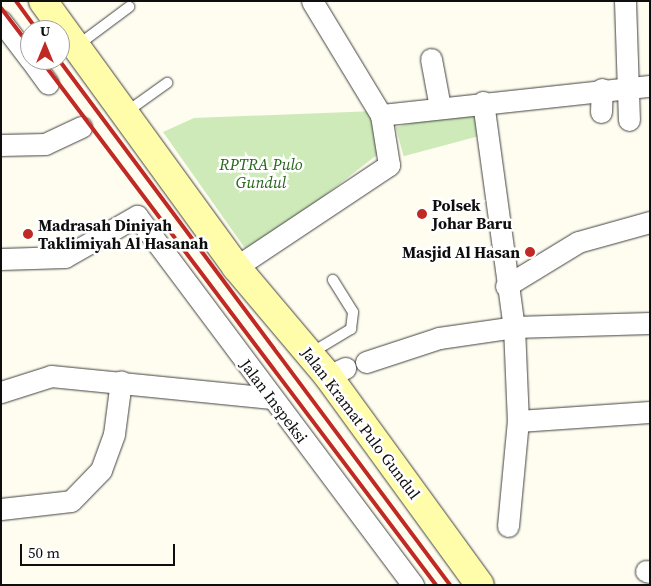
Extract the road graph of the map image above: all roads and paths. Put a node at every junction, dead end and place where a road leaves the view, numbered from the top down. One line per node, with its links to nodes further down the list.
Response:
1 (42, 1): 7 (street, Jalan Kramat Pulo Gundul)
2 (312, 1): 17 (street)
3 (625, 1): 13 (street)
4 (129, 7): 7 (lane)
5 (1, 21): 6 (street)
6 (20, 46)
7 (75, 48): 16 (street, Jalan Kramat Pulo Gundul)
8 (431, 59): 14 (street)
9 (38, 70): 10 (street)
10 (48, 83)
11 (167, 83): 16 (lane)
12 (650, 86): 13 (street)
13 (628, 100): 15 (street)
14 (440, 107): 15 (street); 17 (street)
15 (483, 109): 24 (street)
16 (124, 114): 22 (street, Jalan Kramat Pulo Gundul)
17 (380, 115): 22 (street)
18 (81, 127): 19 (street)
19 (1, 145)
20 (650, 222): 24 (street)
21 (1, 258): 31 (street, Jalan Inspeksi)
22 (236, 267): 27 (street, Jalan Kramat Pulo Gundul)
23 (332, 280): 27 (lane)
24 (506, 286): 26 (street)
25 (650, 323): 26 (street)
26 (514, 327): 28 (street); 33 (street)
27 (311, 354): 37 (street, Jalan Kramat Pulo Gundul)
28 (366, 362)
29 (121, 381): 30 (street); 31 (street); 34 (street)
30 (1, 392)
31 (272, 398): 36 (street, Jalan Inspeksi)
32 (650, 412): 33 (street)
33 (518, 421): 35 (street)
34 (1, 509)
35 (508, 526)
36 (413, 585)
37 (480, 585)

